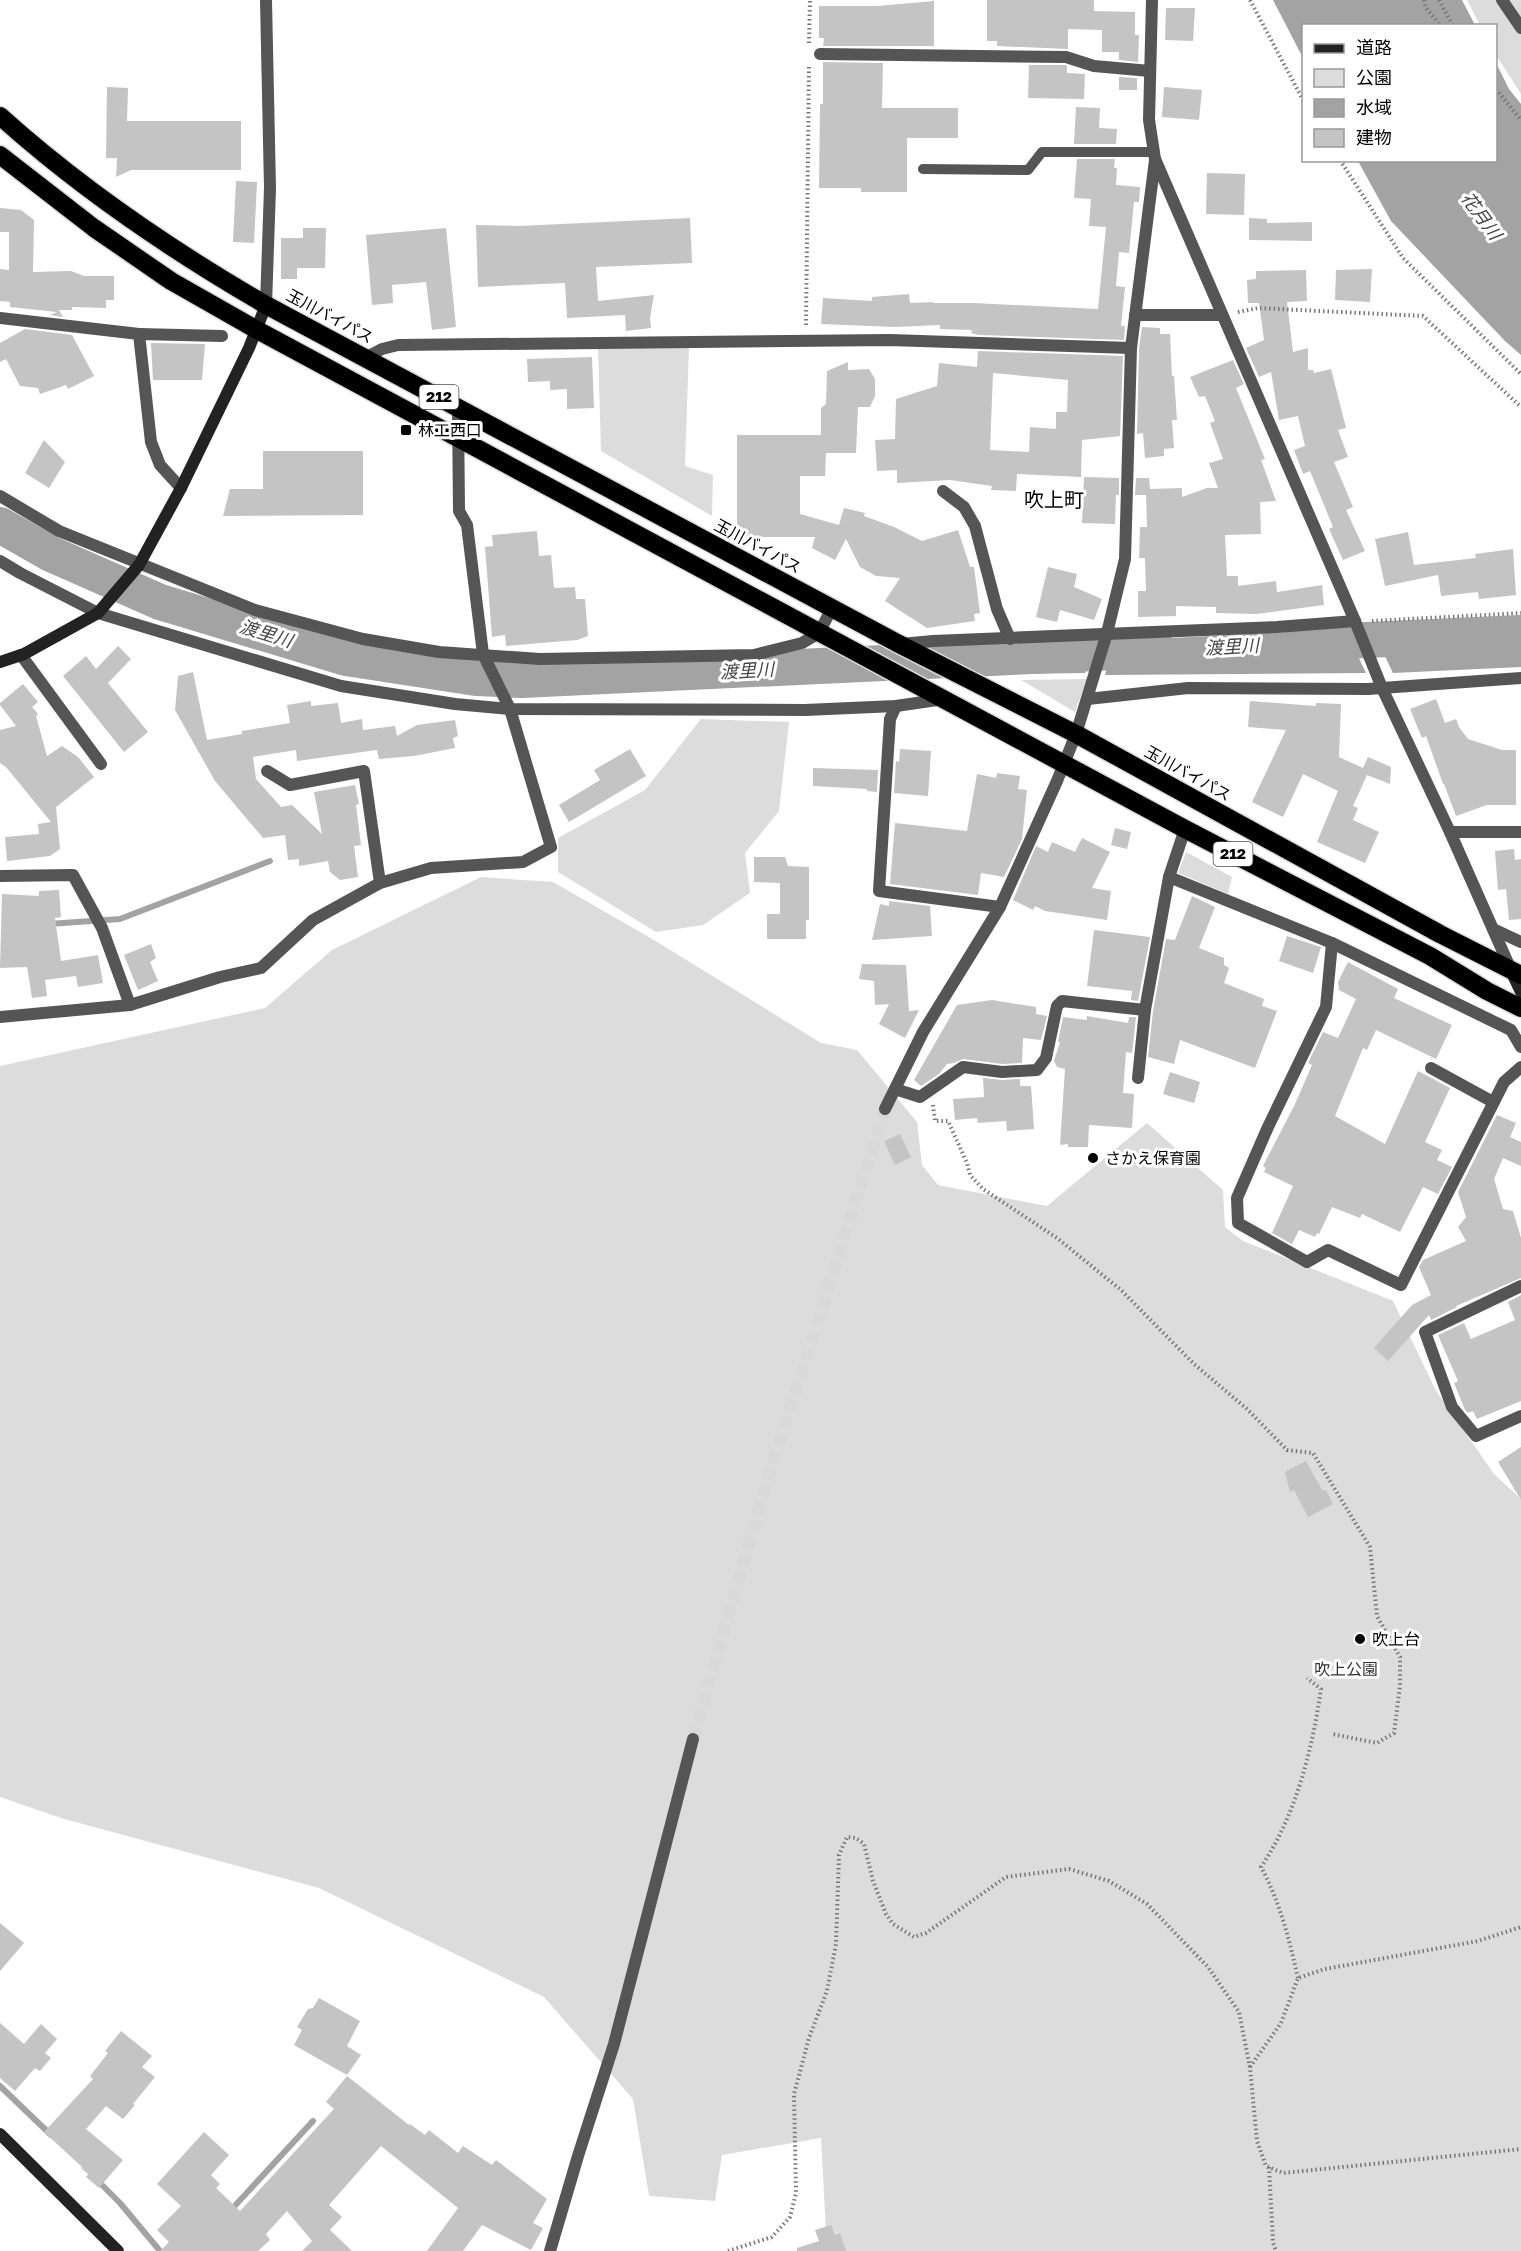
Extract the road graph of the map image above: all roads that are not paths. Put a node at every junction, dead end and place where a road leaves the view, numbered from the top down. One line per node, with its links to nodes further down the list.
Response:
1 (266, 0): 11 (street)
2 (1152, 0): 6 (street)
3 (1502, 0): 4 (street)
4 (1521, 28)
5 (815, 56): 6 (street)
6 (1150, 71): 9 (street)
7 (0, 116): 11 (highway, 玉川バイパス / 212)
8 (0, 155): 15 (highway, 212)
9 (1155, 156): 10 (lane); 12 (street); 13 (street)
10 (923, 169)
11 (266, 305): 15 (street); 19 (highway, 玉川バイパス / 212)
12 (1135, 315): 13 (street); 18 (street)
13 (1222, 315): 29 (street)
14 (0, 318): 16 (street)
15 (257, 330): 21 (highway, 212); 22 (street)
16 (140, 333): 17 (street); 22 (street)
17 (222, 336)
18 (1131, 348): 19 (street); 31 (street)
19 (367, 357): 20 (highway, 玉川バイパス / 212)
20 (458, 408): 21 (street); 27 (highway, 玉川バイパス / 212)
21 (459, 440): 30 (highway, 212); 34 (street)
22 (181, 488): 26 (street)
23 (943, 491): 32 (street)
24 (0, 496): 26 (street)
25 (0, 561): 28 (street)
26 (139, 565): 28 (street); 34 (street)
27 (832, 608): 30 (street); 33 (highway, 玉川バイパス / 212)
28 (98, 612): 35 (street); 42 (street)
29 (1355, 621): 31 (street); 38 (street)
30 (819, 633): 34 (street); 39 (highway, 212)
31 (1107, 633): 32 (street); 40 (street)
32 (1010, 639): 33 (street)
33 (899, 644): 43 (highway, 玉川バイパス / 212)
34 (483, 654): 42 (street)
35 (21, 655): 36 (street); 45 (street)
36 (0, 663)
37 (1521, 678): 38 (street)
38 (1382, 688): 40 (street); 48 (street)
39 (945, 699): 41 (street); 44 (highway, 212)
40 (1088, 699): 43 (street)
41 (896, 706): 42 (street); 53 (street)
42 (510, 709): 52 (street)
43 (1076, 734): 44 (street); 57 (highway, 玉川バイパス / 212)
44 (1064, 763): 47 (highway, 212); 53 (street)
45 (101, 764)
46 (267, 771): 52 (street)
47 (1185, 829): 51 (street); 60 (highway, 212)
48 (1450, 832): 49 (street); 54 (street)
49 (1521, 832)
50 (0, 876): 59 (street)
51 (1169, 877): 56 (street); 61 (street)
52 (380, 883): 59 (street)
53 (1000, 907): 67 (street)
54 (1493, 929): 55 (street); 57 (street)
55 (1521, 942)
56 (1332, 943): 63 (street); 68 (street)
57 (1516, 973): 58 (street)
58 (1521, 992)
59 (130, 1005): 62 (street)
60 (1521, 1008)
61 (1145, 1010): 66 (street); 67 (street)
62 (0, 1017)
63 (1521, 1047)
64 (1521, 1065): 68 (street)
65 (1431, 1068): 68 (street)
66 (1138, 1078)
67 (895, 1089): 69 (street)
68 (1493, 1102)
69 (885, 1109)
70 (1521, 1286): 71 (street)
71 (1521, 1416)
72 (693, 1739): 74 (street)
73 (0, 2134): 75 (street)
74 (552, 2246): 76 (street)
75 (118, 2251)
76 (537, 2251)

